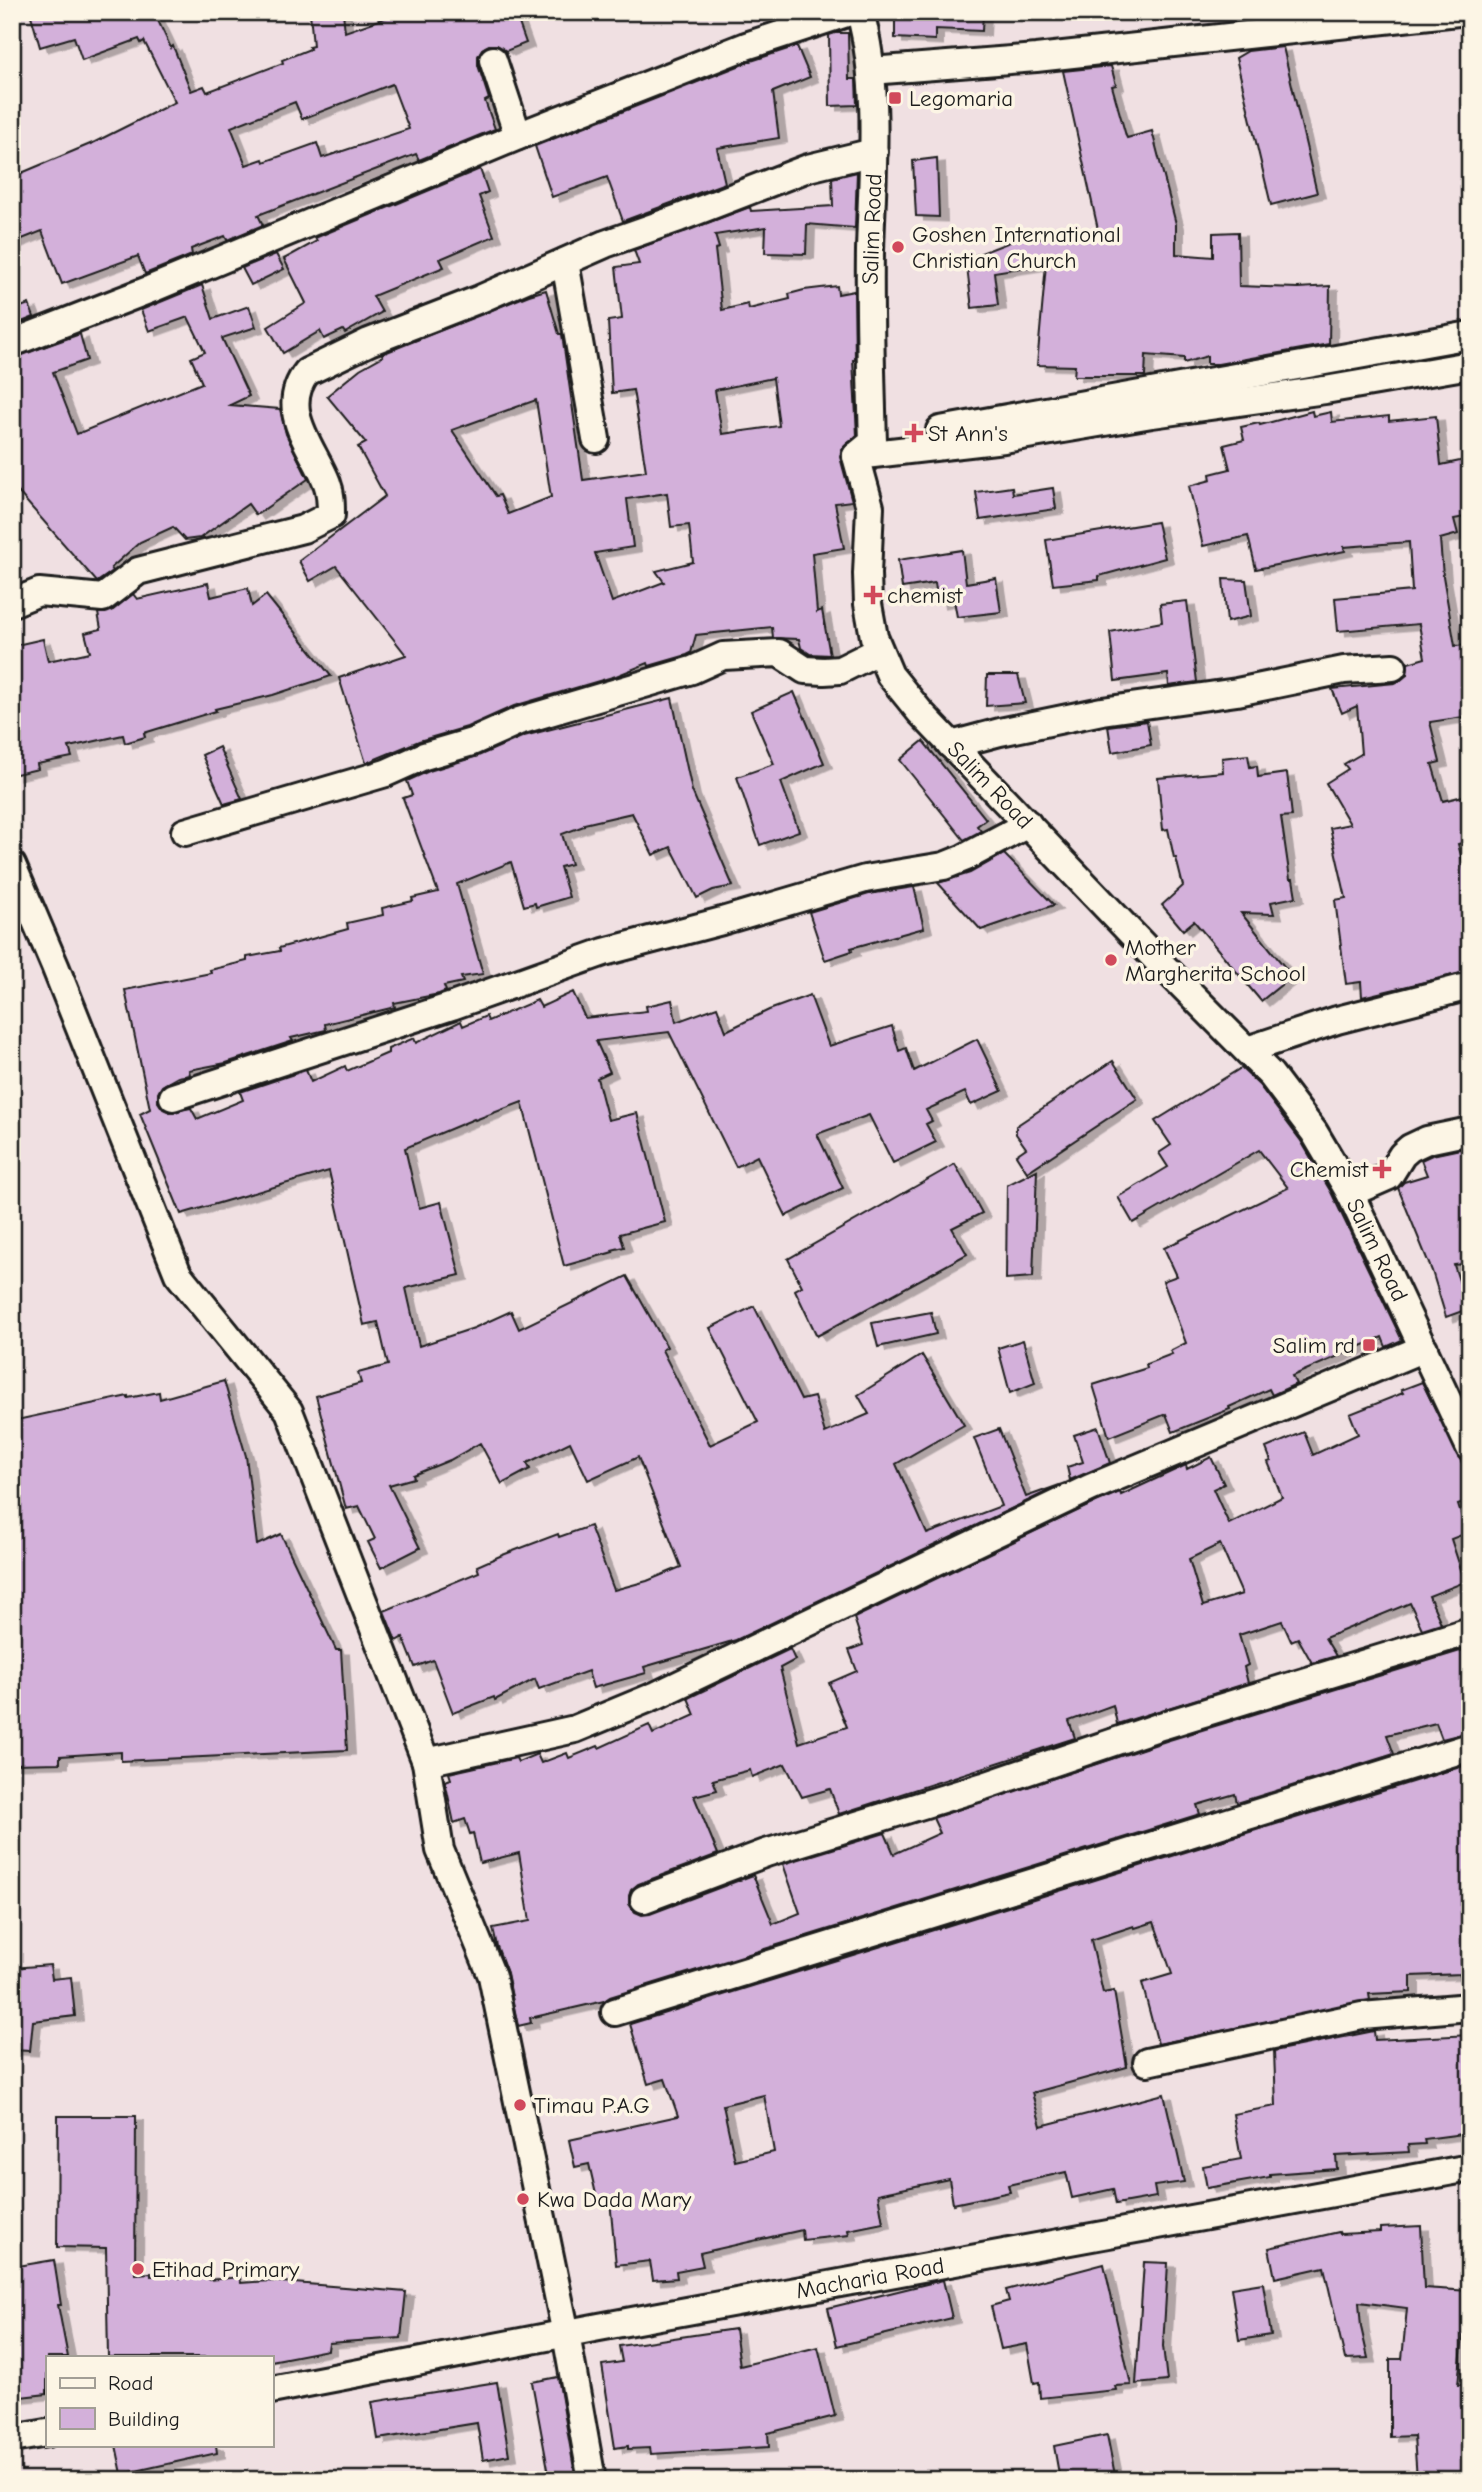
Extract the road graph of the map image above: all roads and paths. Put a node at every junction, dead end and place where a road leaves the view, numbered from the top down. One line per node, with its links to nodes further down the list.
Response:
1 (850, 12): 6 (street)
2 (860, 12): 5 (street, Salim Road)
3 (1458, 12): 5 (street)
4 (494, 60): 6 (street)
5 (871, 71): 7 (street, Salim Road)
6 (518, 136): 10 (street)
7 (874, 152): 8 (street); 13 (street, Salim Road)
8 (565, 262): 12 (street); 14 (street)
9 (1470, 335): 13 (street)
10 (12, 343)
11 (1470, 365): 13 (street)
12 (596, 439)
13 (864, 449): 15 (street, Salim Road)
14 (12, 603)
15 (878, 652): 17 (street, Salim Road); 19 (street)
16 (1393, 667): 17 (street)
17 (951, 745): 18 (street, Salim Road)
18 (1028, 824): 22 (street, Salim Road); 23 (street)
19 (185, 832)
20 (12, 865): 30 (street)
21 (1470, 986): 22 (street)
22 (1247, 1050): 25 (street, Salim Road)
23 (173, 1097)
24 (1470, 1131): 25 (street)
25 (1350, 1193): 26 (street, Salim Road)
26 (1424, 1348): 27 (street, Salim Road); 30 (street)
27 (1467, 1435)
28 (1470, 1631): 31 (street)
29 (1470, 1747): 33 (street)
30 (426, 1762): 36 (street)
31 (644, 1899)
32 (1470, 2007): 34 (street)
33 (615, 2012)
34 (1147, 2062)
35 (1470, 2168): 36 (street, Macharia Road)
36 (566, 2334): 37 (street, Macharia Road); 40 (street)
37 (273, 2390)
38 (46, 2433): 39 (street)
39 (12, 2439)
40 (592, 2480)

